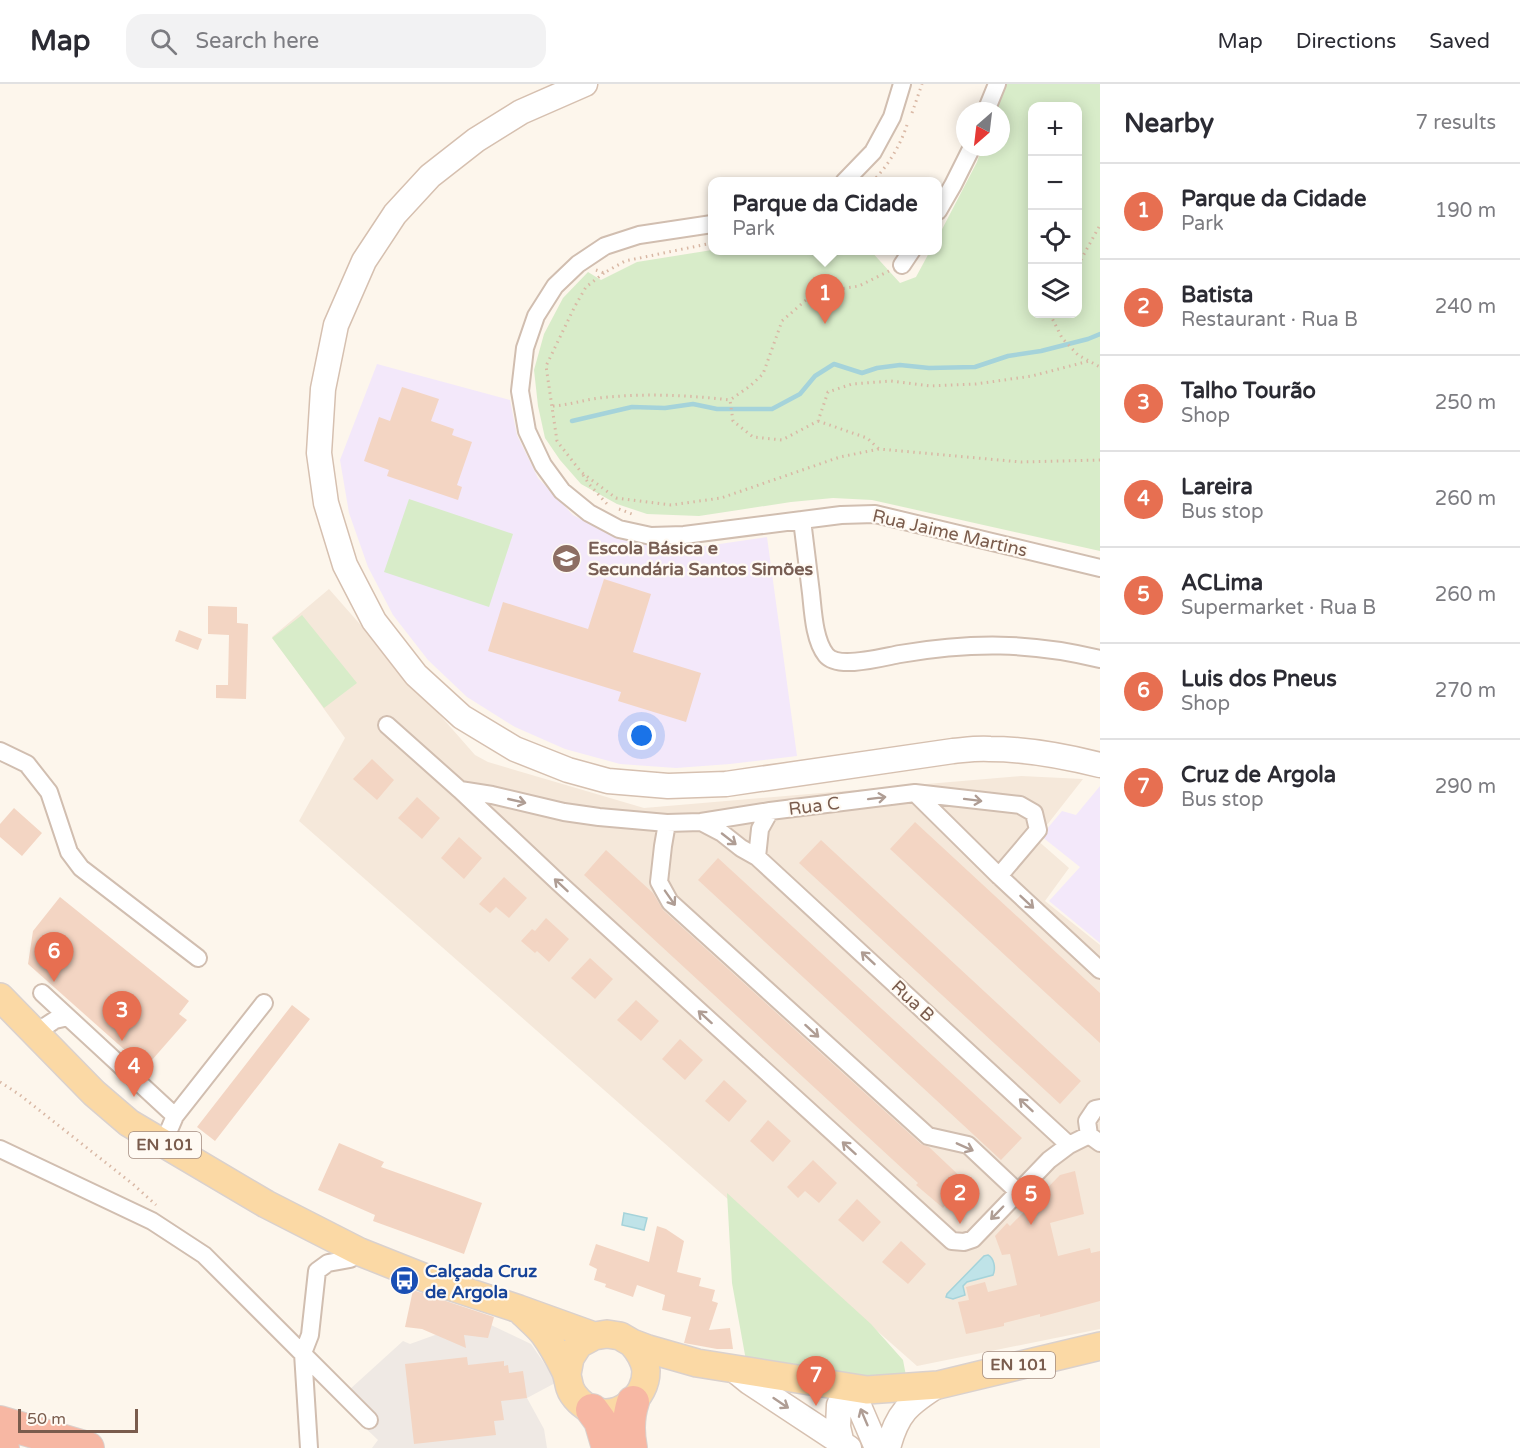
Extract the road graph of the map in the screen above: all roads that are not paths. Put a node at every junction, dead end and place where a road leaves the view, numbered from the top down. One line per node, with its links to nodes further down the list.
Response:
1 (585, 84): 16 (street)
2 (902, 84): 6 (street)
3 (997, 84): 4 (street)
4 (990, 102)
5 (968, 156): 7 (street)
6 (849, 177)
7 (942, 204)
8 (708, 226): 11 (street, Rua Jaime Martins)
9 (909, 255): 10 (street)
10 (902, 265)
11 (802, 520): 12 (street, Rua Jaime Martins); 13 (street)
12 (1100, 568)
13 (1100, 659)
14 (387, 725): 17 (street)
15 (0, 751): 24 (street)
16 (1100, 765)
17 (460, 790): 21 (street, Rua C, one-way to 21); 37 (street, one-way to 17)
18 (915, 793): 19 (street, Rua C, one-way to 18); 23 (street); 23 (street, Rua C, one-way to 23)
19 (770, 811): 20 (street, Rua C); 22 (street)
20 (701, 822): 21 (street, Rua C); 22 (street, Rua B, one-way to 22)
21 (667, 823): 37 (street, one-way to 37)
22 (757, 857): 35 (street, Rua B, one-way to 22)
23 (999, 876): 25 (street, one-way to 25)
24 (198, 958)
25 (1100, 970)
26 (42, 993): 29 (street)
27 (0, 997): 30 (main road, EN 101)
28 (264, 1003): 32 (street)
29 (68, 1017): 30 (street); 32 (street)
30 (35, 1033): 34 (main road, EN 101)
31 (1100, 1108): 33 (street)
32 (174, 1116): 34 (street)
33 (1094, 1139): 35 (street)
34 (163, 1144): 38 (main road, EN 101)
35 (1069, 1144): 37 (street)
36 (0, 1149): 43 (street)
37 (1018, 1192)
38 (360, 1252): 39 (main road, EN 101); 43 (street)
39 (519, 1309): 40 (main road, EN 101); 46 (main road, EN 101)
40 (594, 1336): 41 (main road, EN 101); 46 (main road)
41 (632, 1343): 44 (main road, EN 101); 49 (main road)
42 (1100, 1346): 47 (main road, EN 101)
43 (303, 1353): 51 (street); 56 (street)
44 (697, 1363): 45 (main road, EN 101); 49 (main road, EN 101)
45 (733, 1369): 48 (main road, EN 101); 53 (street, one-way to 53)
46 (567, 1374): 50 (main road, EN 101)
47 (938, 1385): 48 (main road, EN 101); 58 (street)
48 (848, 1388): 53 (street); 57 (street, one-way to 48)
49 (638, 1394): 50 (main road, EN 101); 54 (highway)
50 (592, 1410): 54 (highway)
51 (369, 1420)
52 (0, 1422): 55 (highway)
53 (846, 1446)
54 (612, 1447)
55 (88, 1448)
56 (309, 1448)
57 (877, 1448)
58 (888, 1448)

